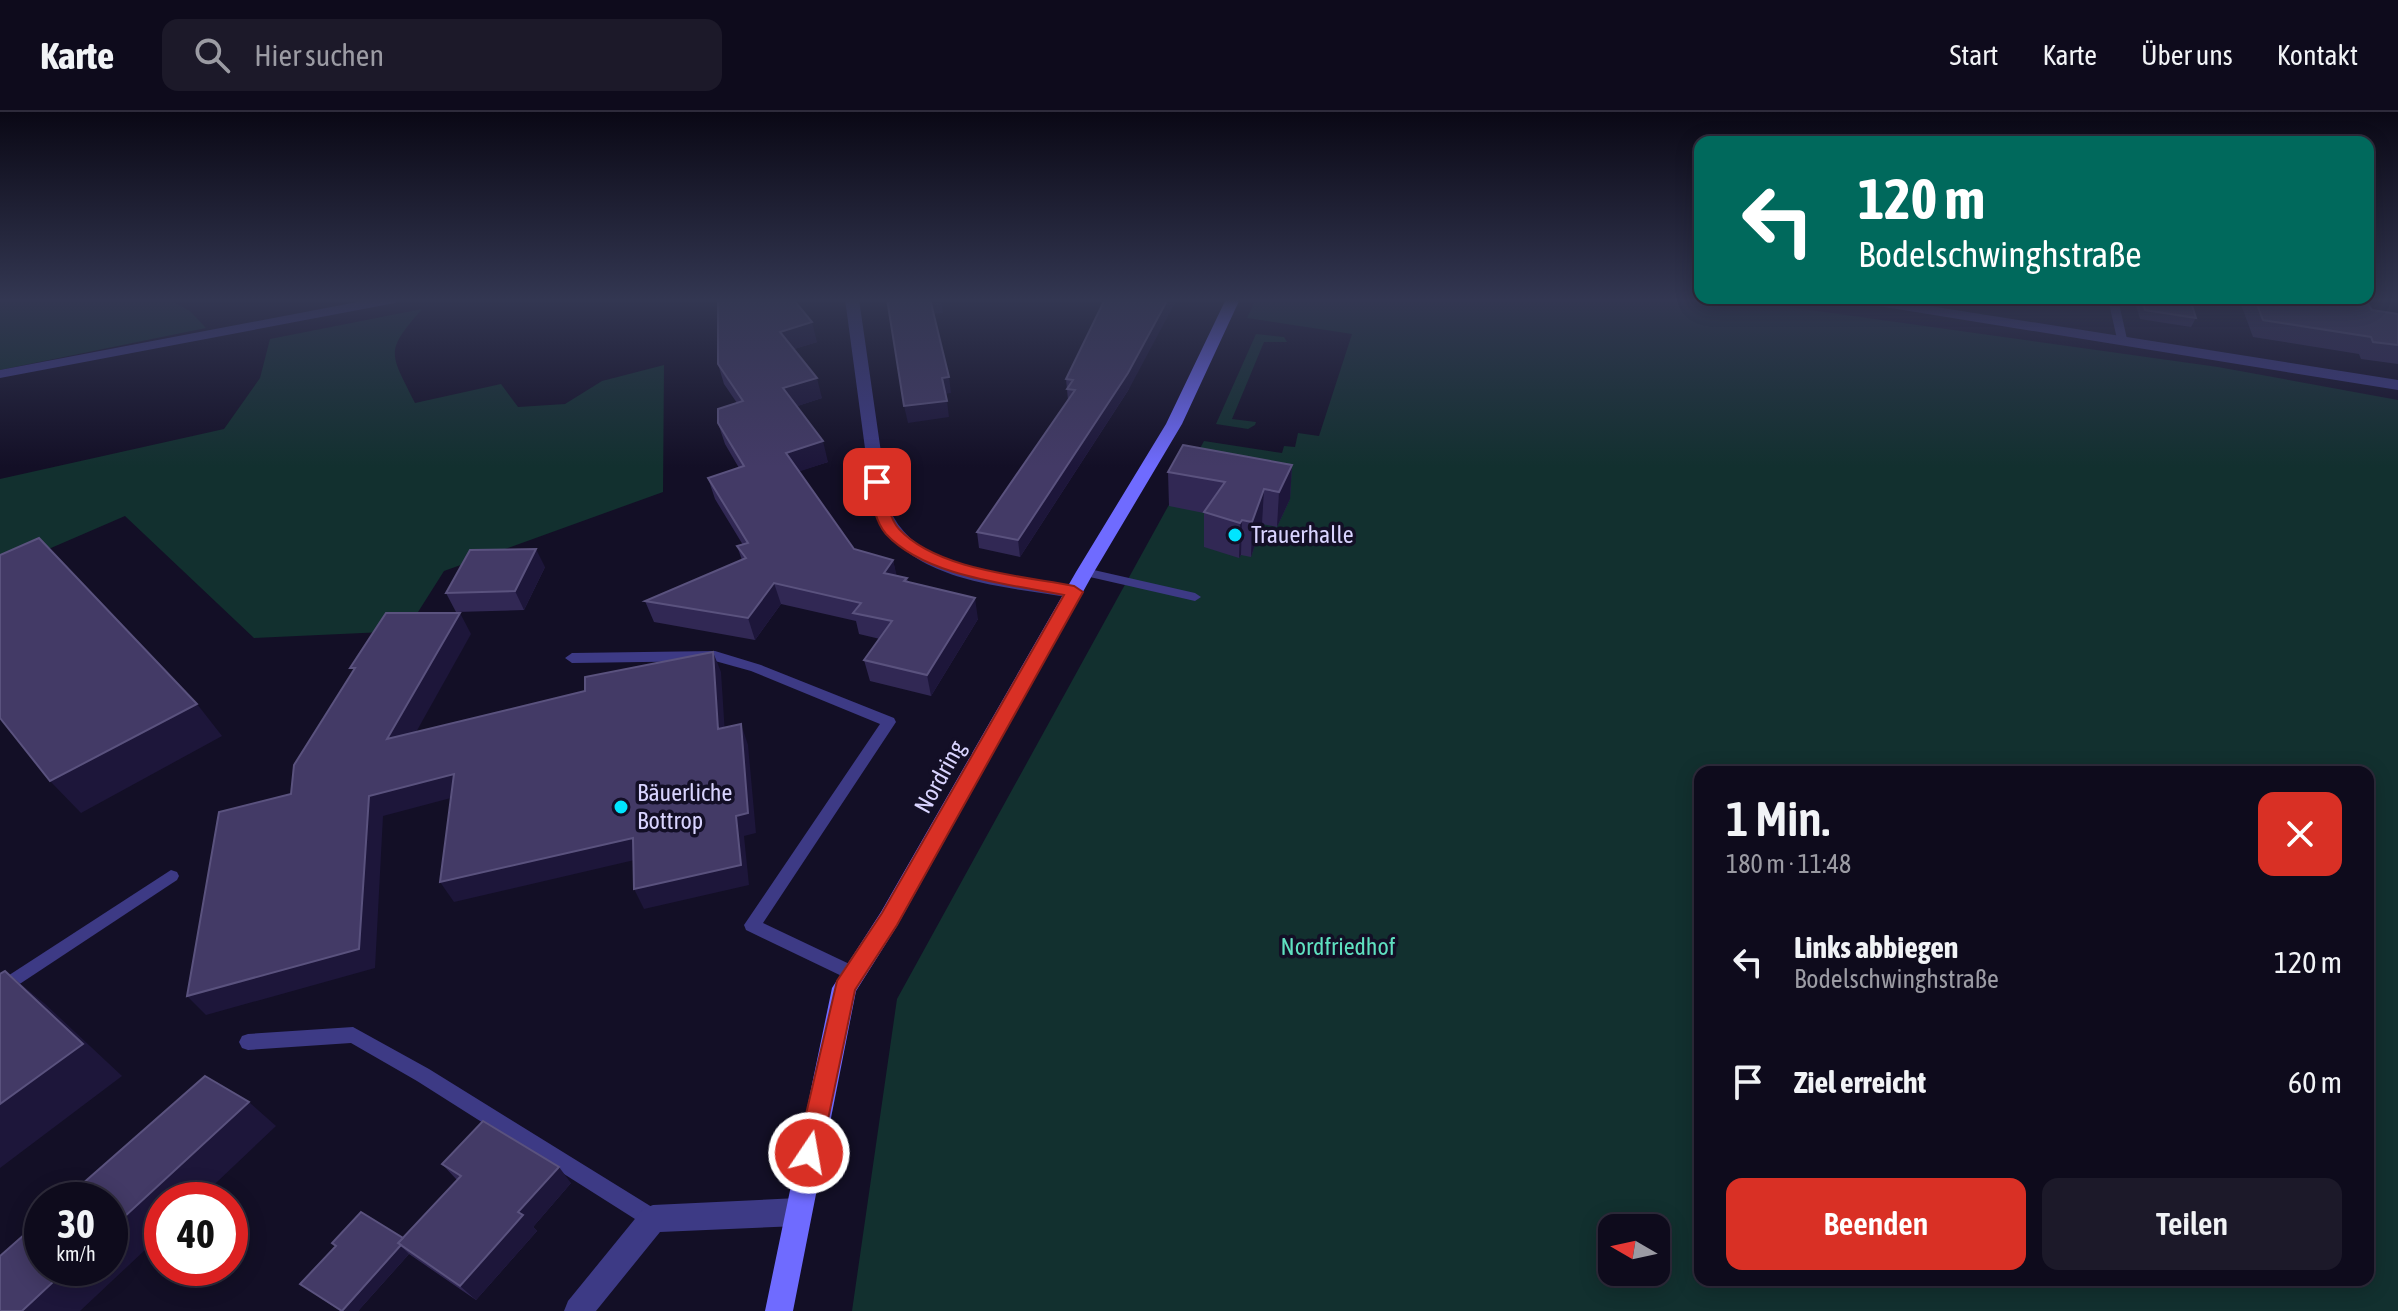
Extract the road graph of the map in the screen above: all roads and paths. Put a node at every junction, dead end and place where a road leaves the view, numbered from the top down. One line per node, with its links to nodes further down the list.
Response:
1 (100, 355): 5 (street)
2 (860, 355): 8 (street)
3 (1207, 355): 7 (street, Nordring)
4 (2218, 355): 6 (street)
5 (0, 374)
6 (2398, 385)
7 (1085, 572): 8 (street, Nordring); 9 (lane)
8 (1074, 592): 12 (street, Nordring)
9 (1195, 597)
10 (572, 658): 12 (lane)
11 (171, 876): 13 (lane)
12 (854, 974): 15 (street, Nordring)
13 (0, 990)
14 (248, 1042): 16 (lane)
15 (798, 1212): 16 (street); 18 (street, Nordring)
16 (653, 1219): 17 (street)
17 (578, 1311)
18 (779, 1311)

